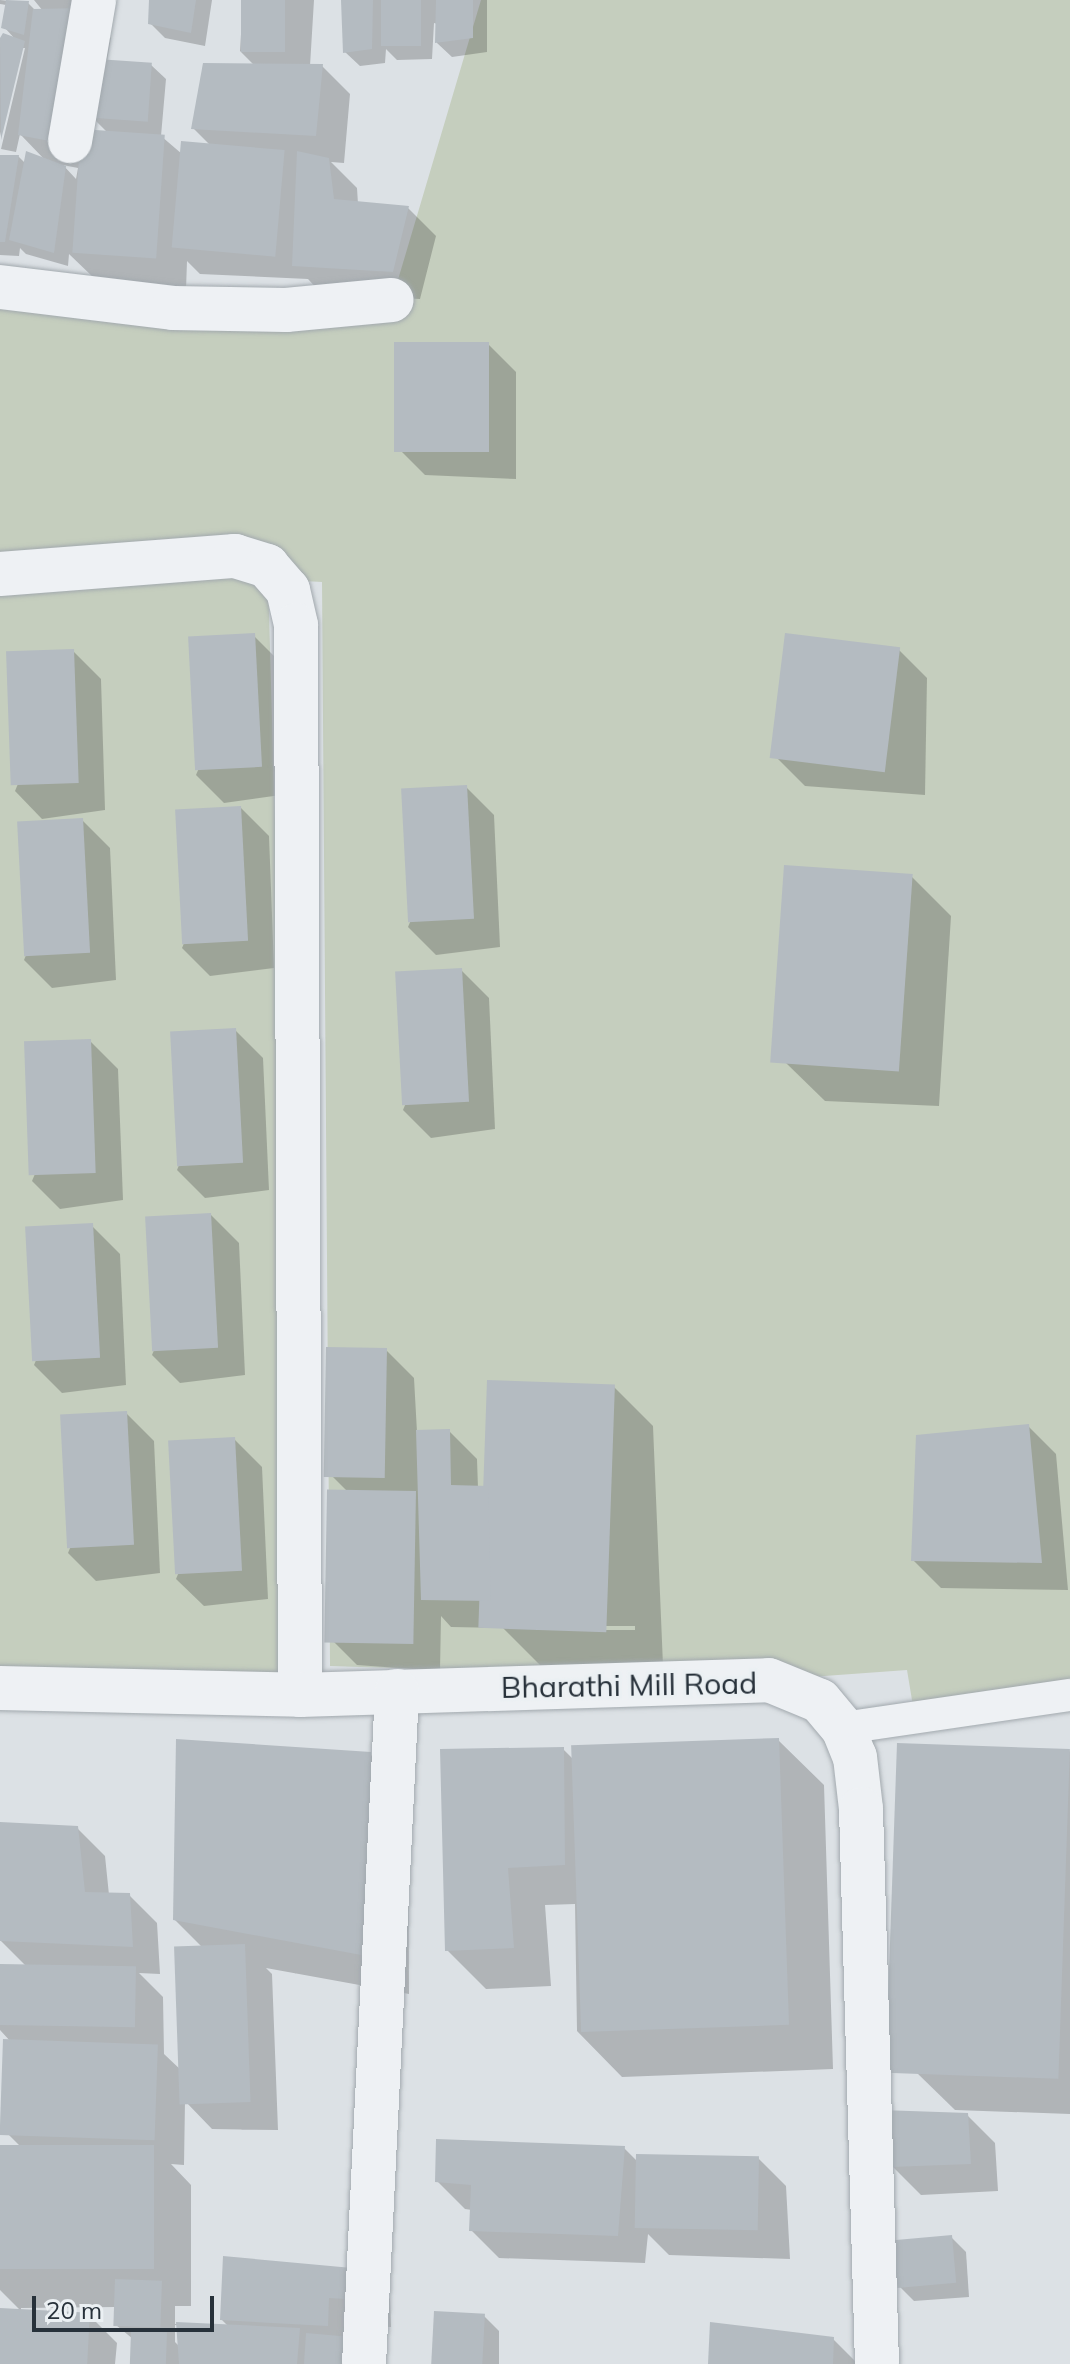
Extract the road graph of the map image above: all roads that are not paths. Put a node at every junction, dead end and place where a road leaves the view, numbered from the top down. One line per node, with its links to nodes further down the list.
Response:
1 (94, 0): 2 (street)
2 (70, 141)
3 (0, 287): 4 (street)
4 (392, 300)
5 (0, 574): 8 (street)
6 (0, 1688): 8 (street, Bharathi Mill Road)
7 (397, 1691): 8 (street, Bharathi Mill Road); 10 (street, Bharathi Mill Road); 11 (street)
8 (300, 1695)
9 (1070, 1695): 10 (lane)
10 (843, 1728): 12 (street, Bharathi Mill Road)
11 (364, 2364)
12 (877, 2364)

